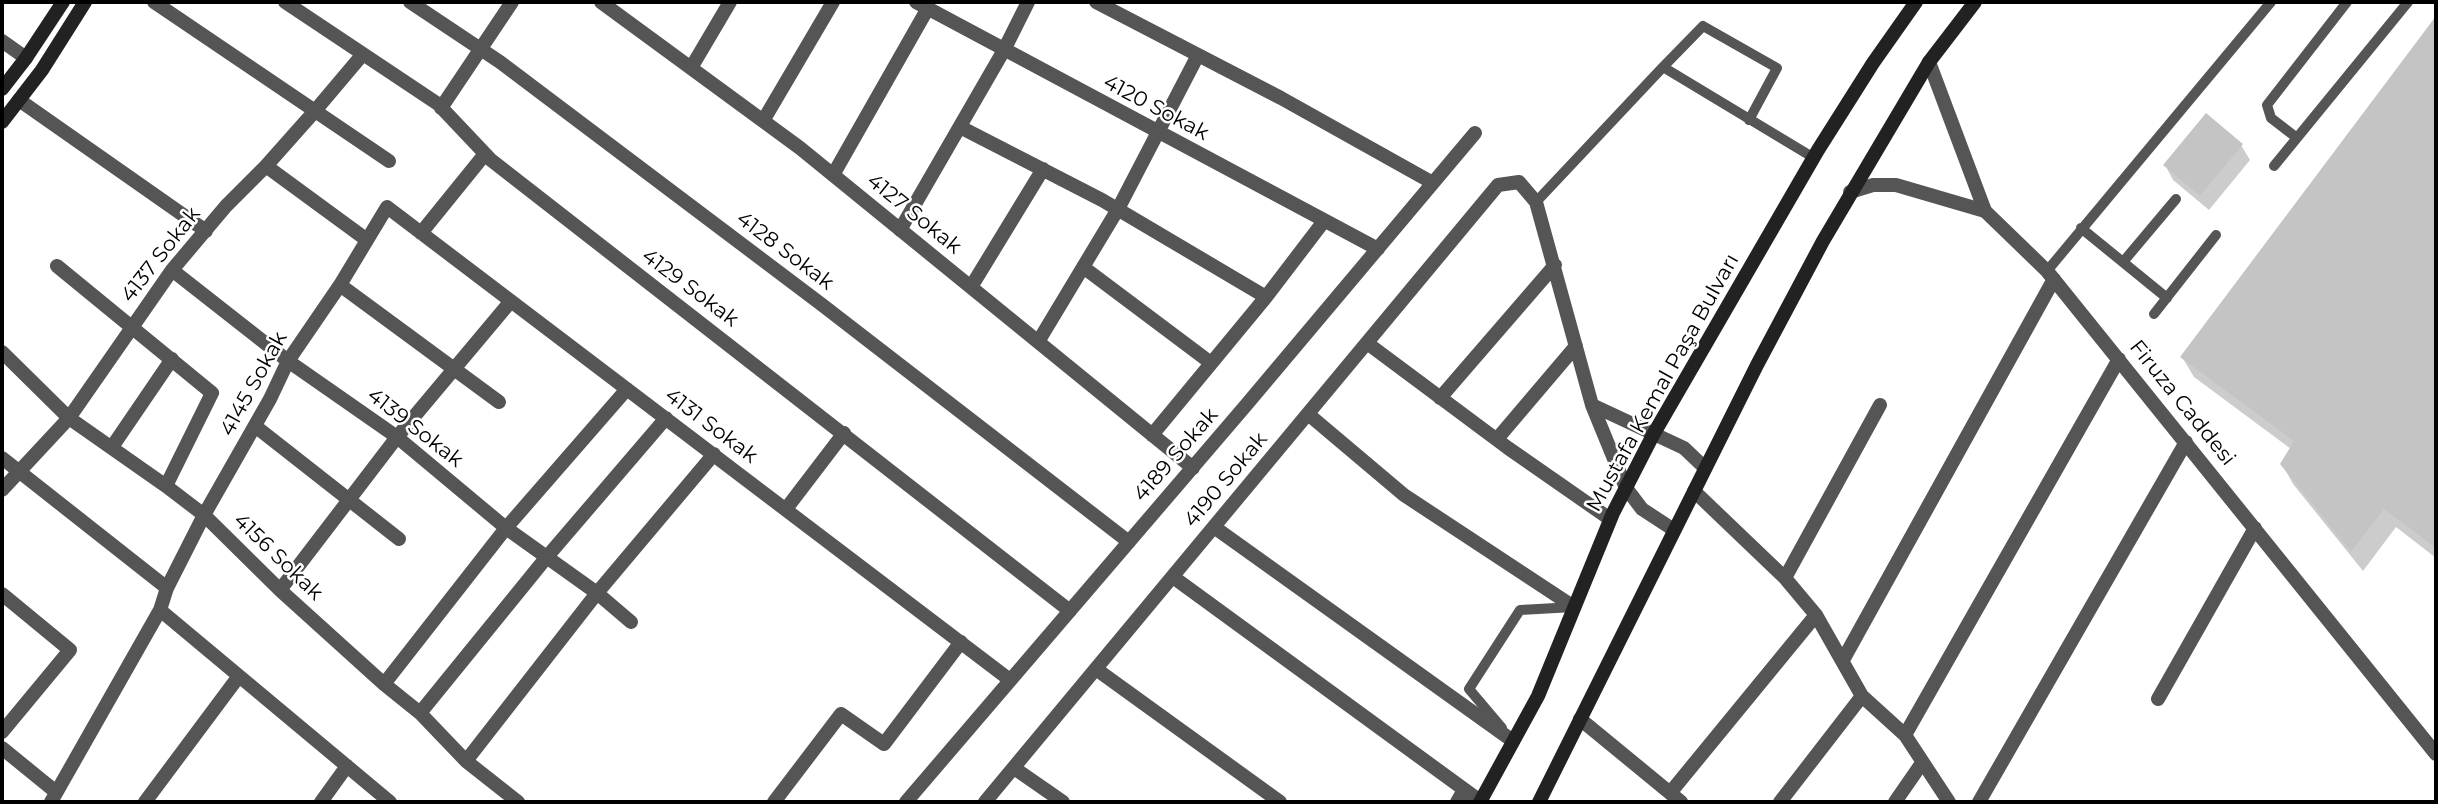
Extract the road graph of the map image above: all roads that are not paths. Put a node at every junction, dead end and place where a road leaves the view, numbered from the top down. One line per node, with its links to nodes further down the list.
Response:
1 (63, 2): 23 (main road)
2 (85, 2): 28 (main road)
3 (154, 2): 30 (street)
4 (285, 2): 21 (street, 4129 Sokak)
5 (410, 2): 19 (street, 4128 Sokak)
6 (512, 2): 19 (street)
7 (730, 2): 26 (street)
8 (833, 2): 32 (street)
9 (1028, 2): 20 (street)
10 (1096, 2): 22 (street)
11 (1916, 2): 39 (main road, Mustafa Kemal Paşa Bulvarı)
12 (1975, 2): 24 (main road)
13 (2272, 2): 53 (lane)
14 (2347, 2): 37 (lane)
15 (609, 4): 26 (street, 4127 Sokak)
16 (2401, 4): 37 (lane)
17 (922, 5): 20 (street, 4120 Sokak); 44 (street)
18 (2, 41): 23 (street)
19 (482, 49): 29 (street); 116 (street, 4128 Sokak)
20 (1004, 50): 34 (street); 35 (street, 4120 Sokak)
21 (363, 54): 29 (street, 4129 Sokak); 30 (street, 4137 Sokak)
22 (1198, 55): 35 (street); 45 (street)
23 (26, 58): 27 (main road)
24 (1930, 62): 46 (main road); 51 (street, Firuza Caddesi)
25 (1663, 67): 31 (lane); 31 (lane); 48 (lane)
26 (691, 68): 32 (street, 4127 Sokak)
27 (2, 89)
28 (19, 100): 33 (main road); 55 (street)
29 (441, 108): 38 (street, 4129 Sokak)
30 (314, 112): 40 (street); 41 (street, 4137 Sokak)
31 (1749, 120): 39 (lane)
32 (763, 121): 44 (street, 4127 Sokak)
33 (2, 122)
34 (960, 127): 43 (street); 54 (street)
35 (1158, 133): 50 (street); 52 (street, 4120 Sokak)
36 (1475, 133): 45 (street, 4189 Sokak)
37 (2297, 138): 42 (lane)
38 (485, 154): 56 (street); 91 (street, 4129 Sokak)
39 (1814, 158): 93 (main road, Mustafa Kemal Paşa Bulvarı)
40 (389, 161)
41 (266, 166): 55 (street, 4137 Sokak); 58 (street)
42 (2274, 166)
43 (1043, 169): 50 (street); 67 (street)
44 (833, 175): 54 (street, 4127 Sokak)
45 (1433, 183): 59 (street, 4189 Sokak)
46 (1850, 192): 51 (street); 101 (main road)
47 (2176, 199): 60 (lane)
48 (1536, 202): 61 (street); 74 (street, 4190 Sokak)
49 (387, 207): 56 (street, 4131 Sokak); 58 (street, 4145 Sokak)
50 (1118, 209): 63 (street); 68 (street)
51 (1985, 211): 65 (street, Firuza Caddesi)
52 (1324, 221): 59 (street, 4120 Sokak); 68 (street)
53 (2081, 228): 60 (lane); 65 (lane)
54 (900, 230): 67 (street, 4127 Sokak)
55 (206, 231): 64 (street, 4137 Sokak)
56 (421, 233): 70 (street, 4131 Sokak)
57 (2216, 235): 69 (lane)
58 (367, 240): 66 (street, 4145 Sokak)
59 (1378, 249): 100 (street, 4189 Sokak)
60 (2123, 262): 69 (lane)
61 (1555, 265): 75 (street); 83 (street)
62 (57, 266): 72 (street)
63 (1083, 267): 73 (street); 80 (street)
64 (172, 270): 72 (street, 4137 Sokak); 79 (street, 4139 Sokak)
65 (2050, 275): 78 (street, Firuza Caddesi); 130 (street)
66 (340, 285): 79 (street, 4145 Sokak); 81 (street)
67 (971, 287): 73 (street, 4127 Sokak)
68 (1266, 297): 80 (street)
69 (2167, 298): 71 (lane)
70 (511, 301): 81 (street); 82 (street, 4131 Sokak)
71 (2154, 314)
72 (131, 326): 77 (street); 88 (street, 4137 Sokak)
73 (1038, 342): 92 (street, 4127 Sokak)
74 (1367, 343): 83 (street); 87 (street, 4190 Sokak)
75 (1576, 346): 85 (street); 95 (street)
76 (2, 352): 88 (street, 4156 Sokak)
77 (172, 359): 97 (street); 103 (street)
78 (2119, 359): 96 (street, Firuza Caddesi); 140 (street)
79 (288, 361): 90 (street, 4145 Sokak); 94 (street, 4139 Sokak)
80 (1211, 363): 92 (street)
81 (455, 369): 84 (street); 94 (street)
82 (627, 389): 89 (street, 4131 Sokak); 112 (street)
83 (1440, 398): 95 (street)
84 (499, 402)
85 (1592, 405): 93 (street); 104 (street)
86 (1881, 405): 119 (street)
87 (1308, 414): 111 (street, 4190 Sokak); 124 (street)
88 (69, 418): 97 (street, 4156 Sokak); 102 (street, 4137 Sokak)
89 (666, 418): 98 (street, 4131 Sokak); 117 (street)
90 (255, 426): 107 (street); 109 (street, 4145 Sokak)
91 (844, 433): 108 (street); 126 (street, 4129 Sokak)
92 (1153, 435): 100 (street, 4127 Sokak)
93 (1653, 435): 101 (street); 104 (main road, Mustafa Kemal Paşa Bulvarı)
94 (397, 437): 107 (street); 112 (street, 4139 Sokak)
95 (1497, 439): 110 (street)
96 (2186, 442): 113 (street, Firuza Caddesi); 165 (street)
97 (111, 447): 103 (street, 4156 Sokak)
98 (714, 454): 108 (street, 4131 Sokak); 122 (street)
99 (2, 458): 102 (street)
100 (1192, 468): 116 (street, 4189 Sokak)
101 (1704, 468): 106 (main road)
102 (19, 471): 105 (street, 4137 Sokak); 120 (street)
103 (166, 486): 109 (street, 4156 Sokak)
104 (1626, 488): 110 (main road, Mustafa Kemal Paşa Bulvarı); 114 (street)
105 (2, 490)
106 (1693, 491): 114 (main road); 119 (street)
107 (350, 498): 115 (street); 121 (street)
108 (786, 509): 129 (street, 4131 Sokak)
109 (204, 515): 120 (street, 4145 Sokak); 121 (street, 4156 Sokak)
110 (1610, 519): 124 (main road, Mustafa Kemal Paşa Bulvarı)
111 (1214, 527): 118 (street, 4190 Sokak); 141 (street)
112 (506, 528): 117 (street, 4139 Sokak); 134 (street)
113 (2255, 528): 136 (street); 143 (street, Firuza Caddesi)
114 (1674, 530): 138 (main road)
115 (399, 539)
116 (1129, 541): 126 (street, 4189 Sokak)
117 (546, 558): 122 (street, 4139 Sokak); 137 (street)
118 (1173, 577): 131 (street, 4190 Sokak); 148 (street)
119 (1785, 578): 127 (street)
120 (167, 588): 125 (street, 4145 Sokak)
121 (280, 590): 134 (street, 4156 Sokak)
122 (597, 593): 128 (street, 4139 Sokak); 144 (street)
123 (2, 594): 139 (street)
124 (1574, 607): 141 (main road, Mustafa Kemal Paşa Bulvarı); 141 (lane)
125 (160, 610): 132 (street); 149 (street, 4145 Sokak)
126 (1070, 611): 133 (street, 4189 Sokak)
127 (1816, 615): 130 (street); 150 (street)
128 (631, 622)
129 (961, 642): 133 (street, 4131 Sokak); 155 (street)
130 (1843, 660): 135 (street)
131 (1096, 669): 147 (street, 4190 Sokak); 159 (street)
132 (239, 676): 146 (street); 151 (street)
133 (1010, 680): 156 (street, 4189 Sokak)
134 (384, 684): 137 (street, 4156 Sokak)
135 (1862, 696): 140 (street); 162 (street)
136 (2158, 699)
137 (421, 713): 144 (street, 4156 Sokak)
138 (1580, 719): 150 (street); 161 (main road)
139 (2, 732)
140 (1905, 735): 145 (street)
141 (1513, 741): 160 (main road, Mustafa Kemal Paşa Bulvarı)
142 (2, 748): 149 (street)
143 (2436, 754)
144 (466, 761): 154 (street, 4156 Sokak)
145 (1922, 763): 163 (street); 164 (street)
146 (347, 766): 152 (street); 153 (street)
147 (1014, 768): 157 (street, 4190 Sokak); 158 (street)
148 (1461, 796): 160 (street)
149 (54, 797)
150 (1676, 798)
151 (145, 802)
152 (321, 802)
153 (390, 802)
154 (518, 802)
155 (774, 802)
156 (906, 802)
157 (985, 802)
158 (1063, 802)
159 (1280, 802)
160 (1480, 802)
161 (1539, 802)
162 (1780, 802)
163 (1895, 802)
164 (1949, 802)
165 (1979, 802)

